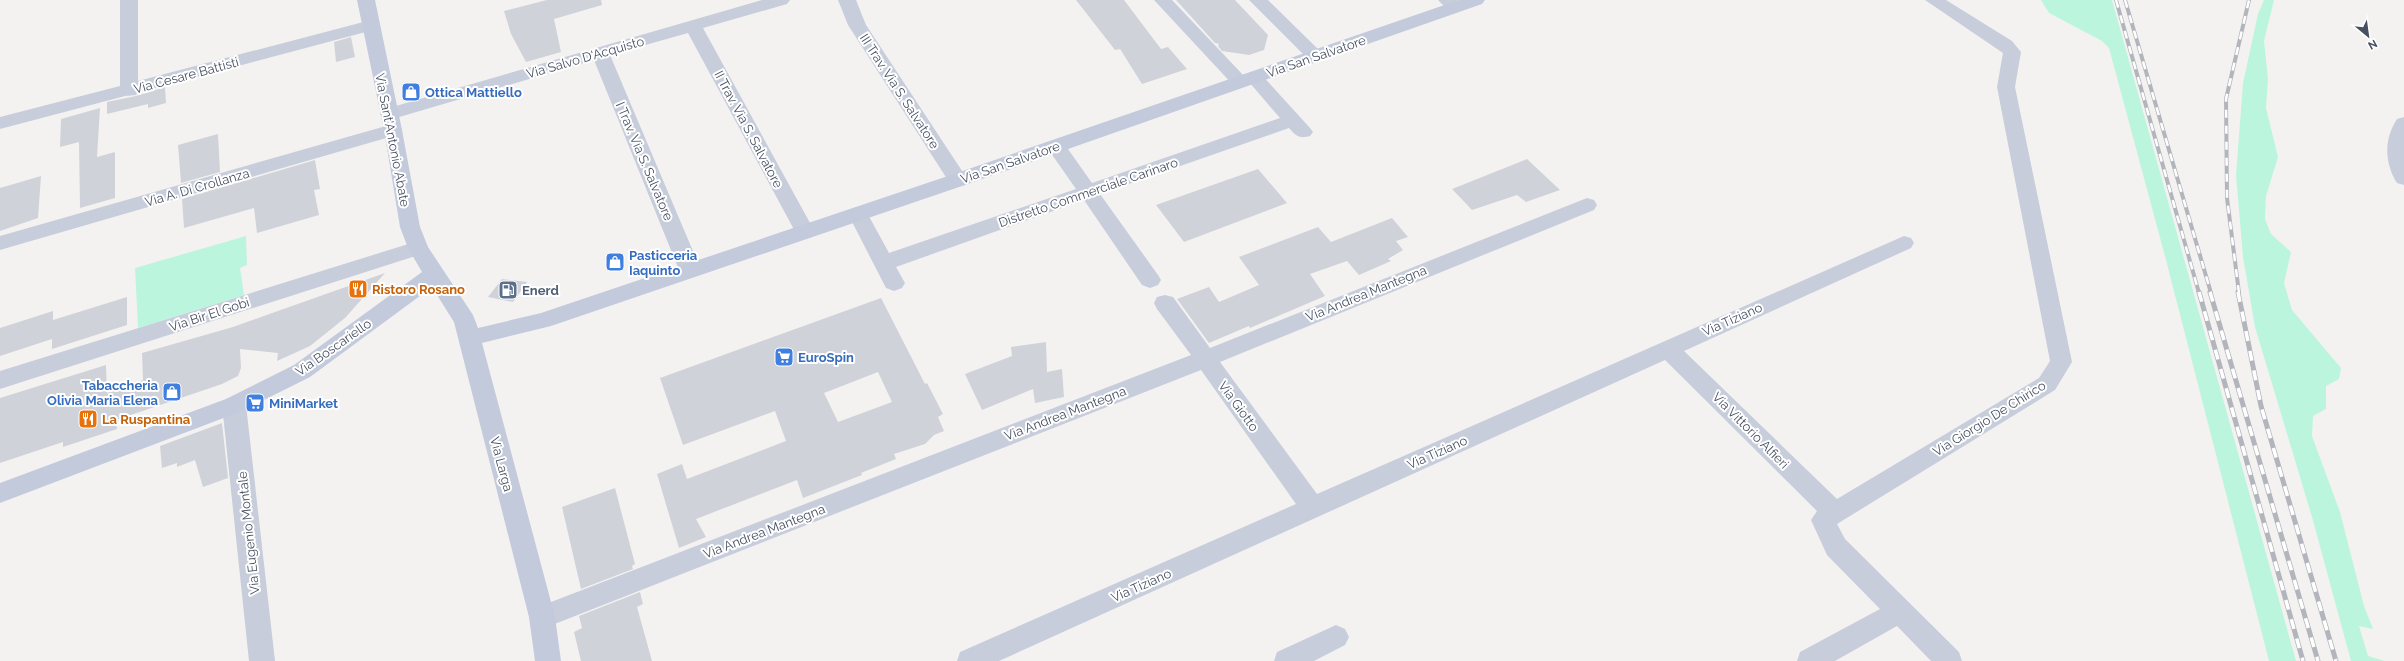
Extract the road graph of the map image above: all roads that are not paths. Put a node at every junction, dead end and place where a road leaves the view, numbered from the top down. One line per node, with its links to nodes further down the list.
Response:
1 (129, 0): 16 (street)
2 (366, 0): 11 (street, Via Sant'Antonio Abate)
3 (781, 0): 9 (street, Via Salvo D'Acquisto)
4 (847, 0): 22 (street, III Trav. Via S. Salvatore)
5 (1163, 0): 15 (street)
6 (1258, 0): 14 (street)
7 (1476, 0): 10 (street, Via San Salvatore)
8 (1934, 0): 43 (street, Via Giorgio De Chirico)
9 (761, 3): 12 (street, Via Salvo D'Acquisto)
10 (1451, 4): 14 (street, Via San Salvatore)
11 (371, 26): 16 (street, Via Cesare Battisti); 17 (street, Via Sant'Antonio Abate)
12 (693, 26): 13 (street, Via Salvo D'Acquisto); 26 (street, II Trav. Via S. Salvatore)
13 (600, 53): 17 (street, Via Salvo D'Acquisto); 31 (street, I Trav. Via S. Salvatore)
14 (1315, 56): 15 (street, Via San Salvatore)
15 (1247, 80): 20 (street, Via San Salvatore); 23 (street, Distretto Commerciale Carinaro)
16 (129, 90): 18 (street, Via Cesare Battisti)
17 (391, 122): 27 (street, Via A. Di Crollanza); 29 (street, Via Sant'Antonio Abate)
18 (0, 123)
19 (2404, 123): 21 (street)
20 (1056, 146): 22 (street, Via San Salvatore); 23 (street)
21 (2404, 178)
22 (958, 180): 25 (street, Via San Salvatore)
23 (1089, 192): 30 (street, Distretto Commerciale Carinaro); 33 (street)
24 (1587, 205): 38 (street, Via Andrea Mantegna)
25 (858, 214): 26 (street, Via San Salvatore); 30 (street)
26 (805, 232): 31 (street, Via San Salvatore)
27 (0, 243)
28 (1904, 243): 37 (street, Via Tiziano)
29 (418, 248): 32 (street, Via Sant'Antonio Abate); 39 (street, Via Bir El Gobi)
30 (884, 263): 34 (street)
31 (690, 270): 36 (street, Via San Salvatore)
32 (434, 274): 36 (street, Via Larga); 40 (street, Via Boscariello)
33 (1150, 280)
34 (894, 283)
35 (1165, 303): 38 (street, Via Giotto)
36 (472, 348): 45 (street, Via Larga)
37 (1667, 348): 42 (street, Via Tiziano); 43 (street, Via Vittorio Alfieri)
38 (1205, 358): 42 (street, Via Giotto); 45 (street, Via Andrea Mantegna)
39 (0, 380)
40 (234, 405): 41 (street, Via Boscariello); 47 (street, Via Eugenio Montale)
41 (0, 493)
42 (1313, 508): 49 (street, Via Tiziano)
43 (1835, 513): 44 (street, Via Giorgio De Chirico)
44 (1899, 612): 51 (street); 52 (street, Via Giorgio De Chirico)
45 (542, 618): 48 (street, Via Larga)
46 (1336, 638): 50 (street)
47 (262, 661)
48 (548, 661)
49 (970, 661)
50 (1287, 661)
51 (1810, 661)
52 (1949, 661)

